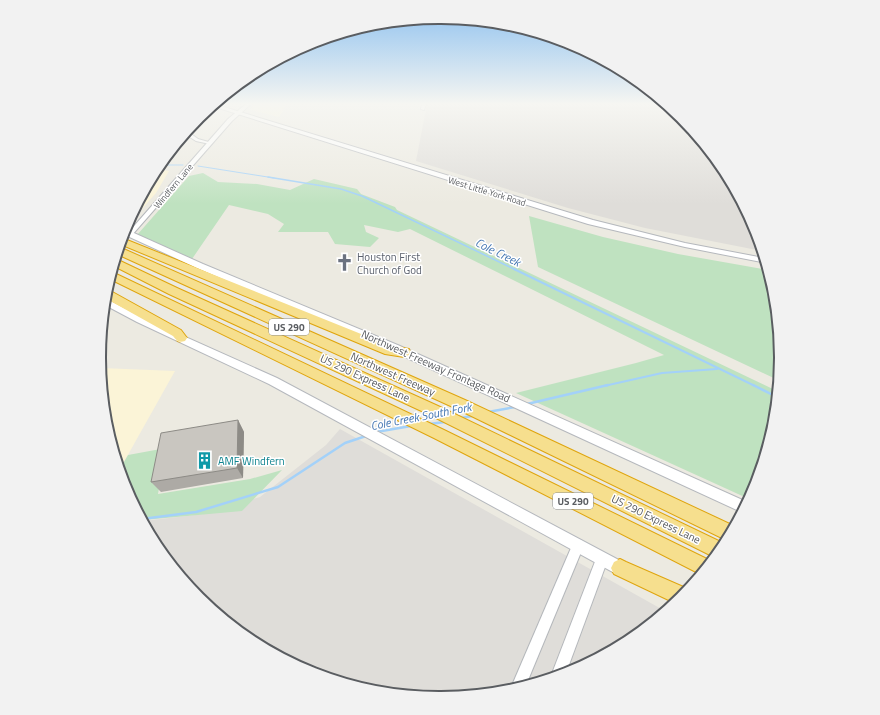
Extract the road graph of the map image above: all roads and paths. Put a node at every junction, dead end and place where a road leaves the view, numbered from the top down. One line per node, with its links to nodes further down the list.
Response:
1 (193, 137): 4 (street)
2 (215, 137): 4 (street, Windfern Lane)
3 (318, 137): 8 (main road, West Little York Road)
4 (210, 143): 5 (street, Windfern Lane)
5 (133, 227)
6 (129, 238): 14 (highway)
7 (123, 252): 16 (highway, Northwest Freeway / US 290)
8 (759, 260)
9 (120, 264): 18 (highway, US 290 Express Lane)
10 (116, 278): 20 (highway, US 290)
11 (112, 296): 13 (highway)
12 (111, 304): 13 (main road)
13 (181, 338): 17 (main road)
14 (404, 352): 15 (main road, Northwest Freeway Frontage Road)
15 (739, 505)
16 (725, 531)
17 (578, 545): 19 (main road); 25 (street)
18 (714, 548)
19 (602, 559): 21 (main road); 24 (street)
20 (701, 566)
21 (620, 568): 22 (highway); 23 (main road)
22 (676, 593)
23 (670, 598)
24 (561, 668)
25 (521, 681)

